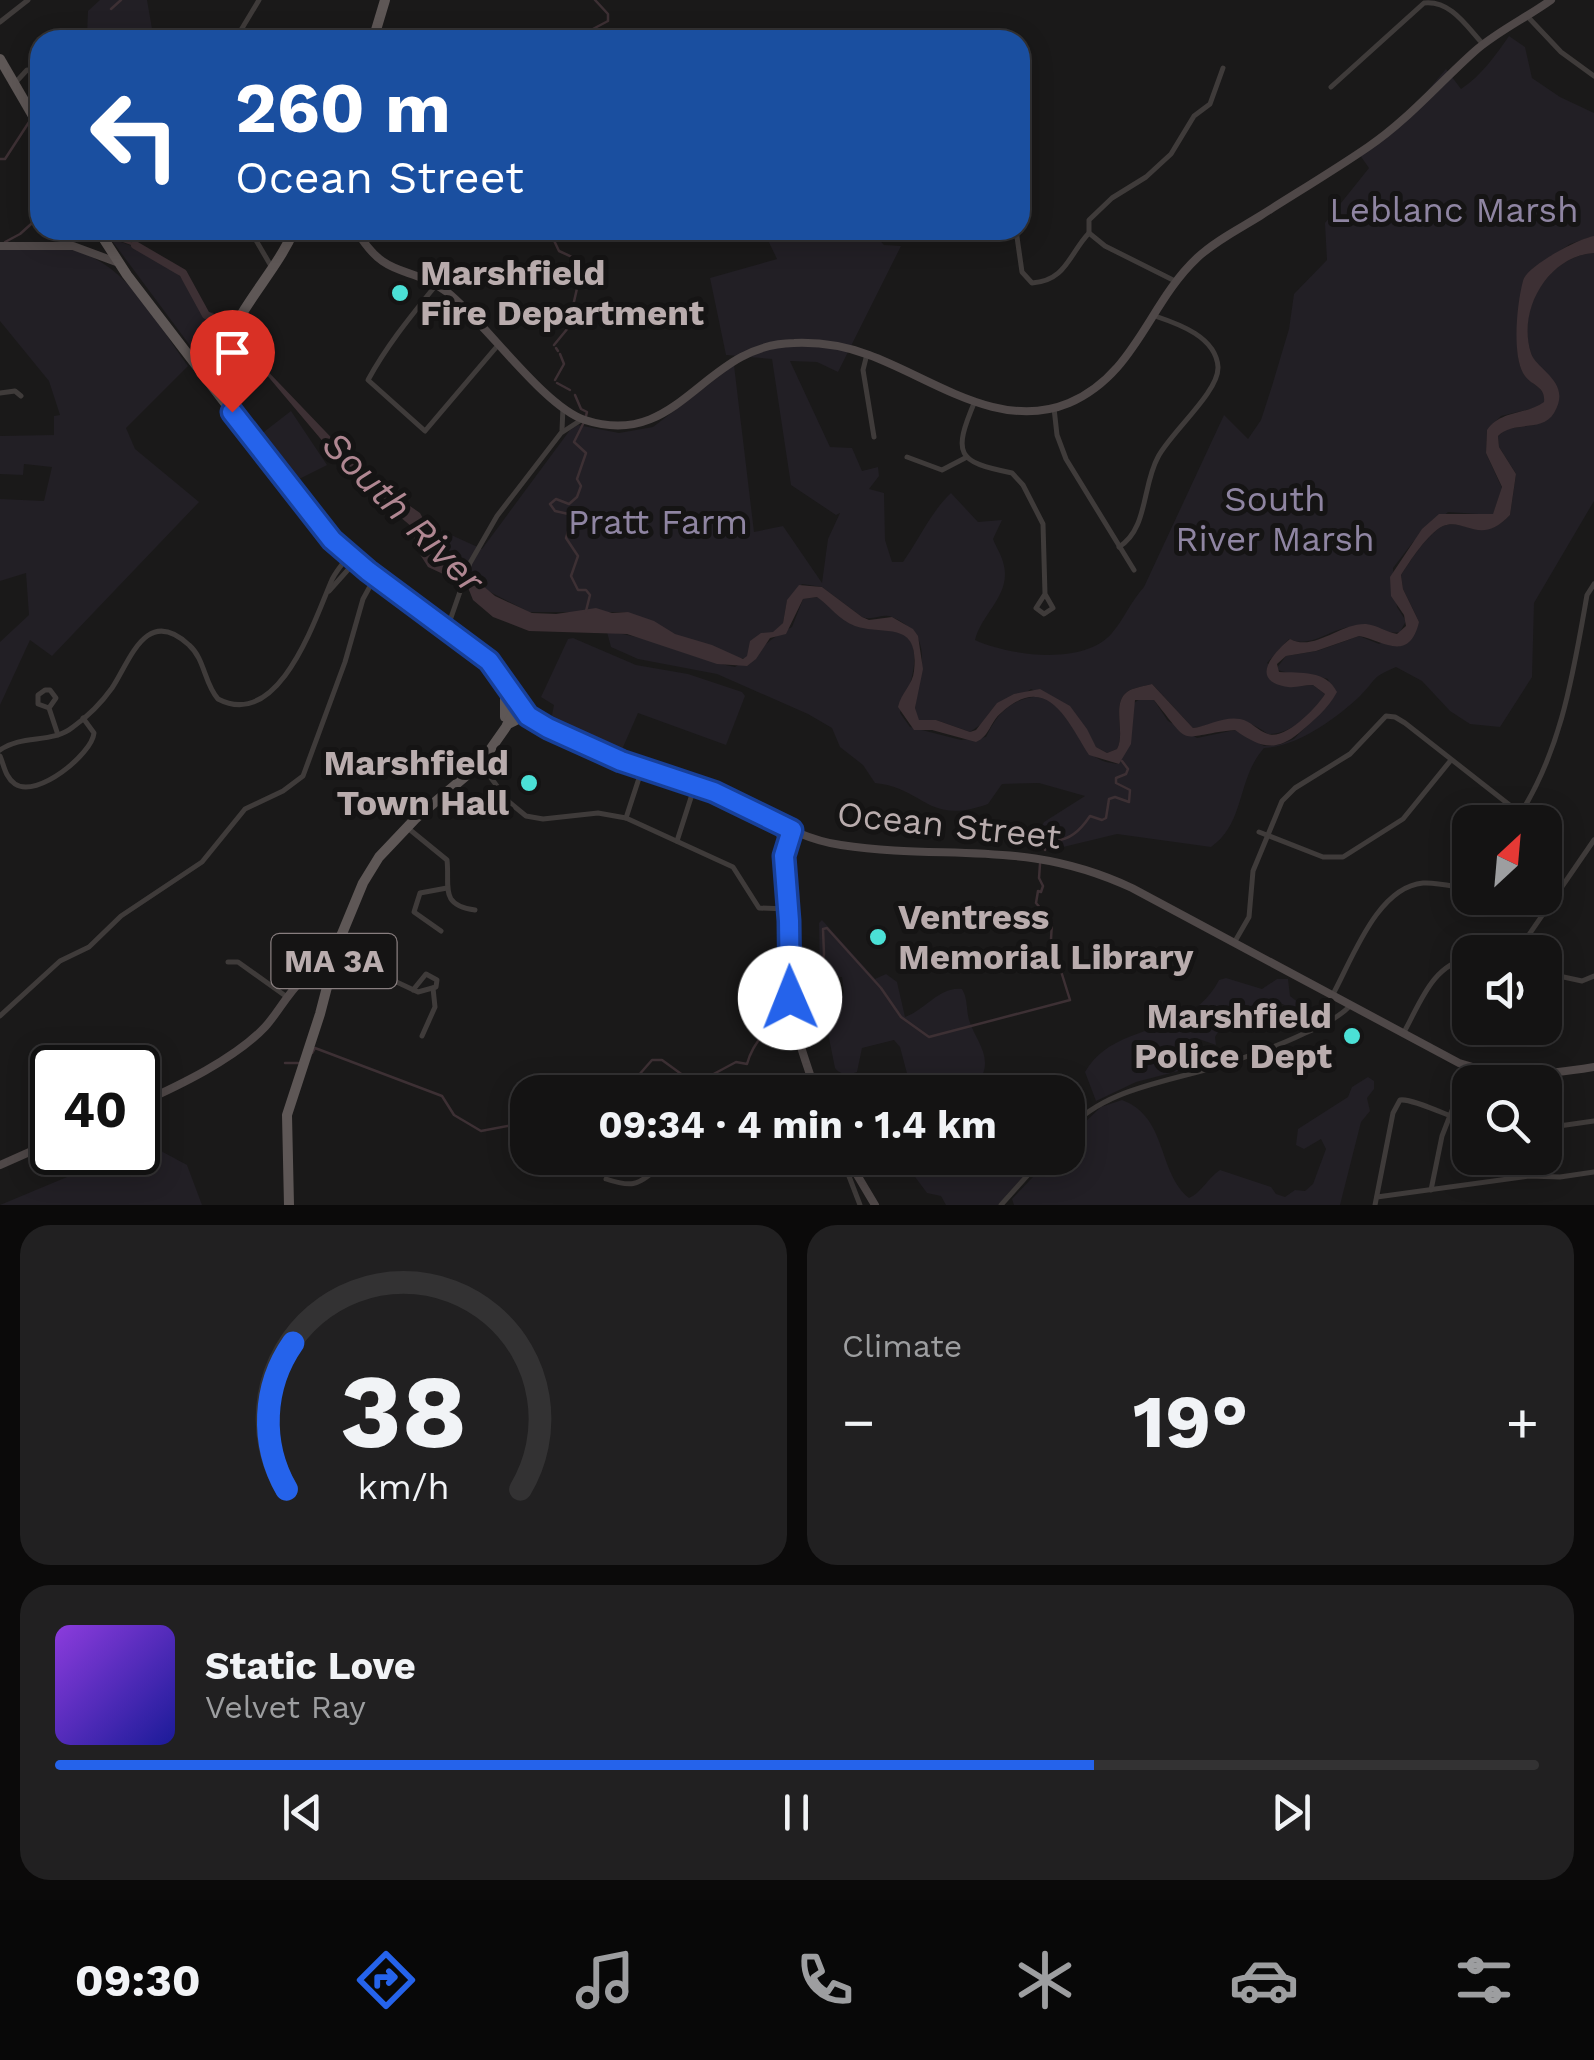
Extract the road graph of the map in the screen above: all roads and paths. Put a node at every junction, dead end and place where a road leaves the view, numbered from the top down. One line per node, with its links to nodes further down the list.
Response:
1 (28, 0): 6 (street)
2 (258, 0): 7 (street)
3 (384, 0): 8 (main road)
4 (1550, 0): 5 (street)
5 (1527, 16): 9 (street); 13 (street)
6 (0, 22)
7 (241, 30)
8 (376, 30)
9 (1483, 44): 15 (street); 26 (street)
10 (0, 59): 14 (main road)
11 (1222, 68): 17 (street)
12 (30, 70): 14 (street)
13 (1594, 76)
14 (15, 83): 16 (main road)
15 (1331, 88)
16 (30, 109)
17 (1089, 233): 22 (street); 26 (street)
18 (104, 240): 24 (main road, Ocean Street)
19 (256, 240): 25 (street)
20 (289, 240): 25 (main road)
21 (364, 240): 27 (street)
22 (1017, 240)
23 (4, 246): 24 (street)
24 (119, 263): 32 (main road, Ocean Street)
25 (273, 270): 30 (main road)
26 (1176, 282): 28 (street)
27 (436, 285): 29 (street); 29 (street)
28 (1155, 316): 40 (street); 46 (street)
29 (499, 344): 39 (street)
30 (224, 347): 33 (main road); 34 (main road)
31 (866, 354): 37 (street); 41 (street); 43 (street)
32 (192, 359): 33 (main road); 34 (main road, Ocean Street)
33 (214, 363): 34 (main road); 38 (main road)
34 (205, 377): 38 (main road, Ocean Street)
35 (0, 393): 36 (street)
36 (20, 396)
37 (975, 401): 40 (street); 45 (street)
38 (226, 403): 47 (main road, Ocean Street)
39 (563, 407): 41 (street); 42 (street)
40 (1054, 408): 46 (street)
41 (584, 420): 42 (street)
42 (561, 432): 52 (street)
43 (874, 438)
44 (906, 457): 45 (street)
45 (967, 457): 51 (street)
46 (1120, 546): 48 (street)
47 (352, 558): 49 (main road, Ocean Street); 56 (street)
48 (1134, 570)
49 (376, 577): 52 (main road, Ocean Street); 94 (street)
50 (1594, 584): 66 (street)
51 (1044, 594)
52 (448, 630): 53 (main road, Ocean Street)
53 (504, 680): 54 (main road, Ocean Street); 58 (main road)
54 (518, 701): 57 (street, Ocean Street); 58 (main road, MA 3A)
55 (49, 708): 59 (street)
56 (83, 718): 59 (street); 60 (street)
57 (541, 725): 58 (main road); 63 (street, Ocean Street)
58 (503, 727): 62 (main road, MA 3A)
59 (58, 735): 60 (street)
60 (0, 753)
61 (1451, 760): 65 (street); 72 (street); 72 (street)
62 (480, 764): 67 (street); 69 (main road, MA 3A)
63 (642, 769): 64 (street, Ocean Street); 67 (street)
64 (695, 785): 68 (street, Ocean Street); 74 (street)
65 (1509, 805)
66 (1526, 805)
67 (626, 818): 74 (street)
68 (771, 820): 70 (street, Ocean Street); 75 (street)
69 (407, 827): 79 (street); 86 (main road, MA 3A)
70 (792, 830): 75 (street); 76 (street); 83 (street, Ocean Street)
71 (1259, 832): 72 (street)
72 (1268, 836): 83 (street)
73 (1594, 840): 77 (street)
74 (676, 841): 81 (street)
75 (782, 845): 76 (street)
76 (784, 856): 81 (street)
77 (1562, 886)
78 (1452, 887): 91 (street)
79 (447, 888): 80 (street); 82 (street)
80 (475, 910)
81 (789, 910): 100 (street)
82 (441, 931)
83 (1234, 943): 91 (street, Ocean Street)
84 (228, 962): 92 (street)
85 (1452, 964): 95 (street)
86 (332, 968): 90 (street); 92 (street); 118 (main road, MA 3A)
87 (1562, 976): 88 (street)
88 (1594, 976)
89 (433, 988): 90 (street); 90 (street); 96 (street)
90 (413, 990)
91 (1332, 996): 93 (street, Ocean Street)
92 (287, 997): 101 (street)
93 (1350, 1006): 95 (street, Ocean Street); 103 (street)
94 (0, 1016)
95 (1403, 1034): 97 (street, Ocean Street)
96 (422, 1036)
97 (1466, 1065)
98 (1594, 1067): 99 (street, Ocean Street)
99 (1562, 1071)
100 (810, 1075)
101 (160, 1093)
102 (1452, 1109): 104 (street)
103 (1085, 1113)
104 (1448, 1118): 105 (street); 116 (street); 117 (street)
105 (1452, 1119)
106 (1594, 1121): 107 (street)
107 (1562, 1126)
108 (30, 1152): 109 (street)
109 (0, 1165)
110 (1594, 1172): 116 (street)
111 (652, 1175): 115 (street)
112 (850, 1175): 119 (street)
113 (855, 1175): 120 (street)
114 (1028, 1175): 121 (street)
115 (606, 1179)
116 (1430, 1190): 117 (street)
117 (1376, 1201)
118 (289, 1205)
119 (860, 1205)
120 (875, 1205)
121 (1002, 1205)

